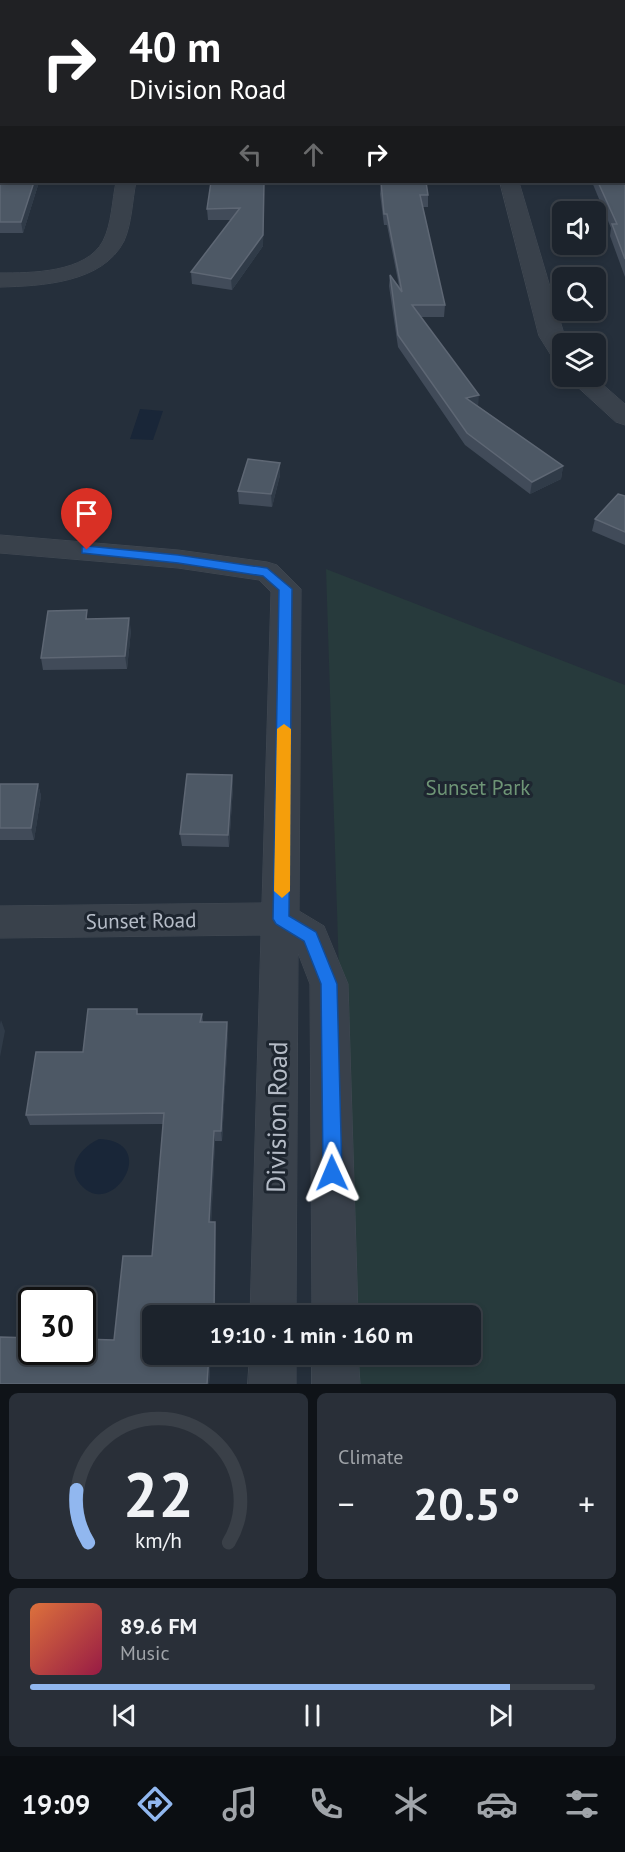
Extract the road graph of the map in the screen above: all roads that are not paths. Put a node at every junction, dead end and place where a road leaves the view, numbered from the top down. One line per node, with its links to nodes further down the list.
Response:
1 (126, 183): 3 (street)
2 (509, 183): 4 (street)
3 (0, 280)
4 (552, 338)
5 (591, 387): 6 (street)
6 (625, 417)
7 (0, 544): 8 (street, Division Road)
8 (281, 919): 9 (street, Sunset Road); 10 (street, Division Road); 11 (street)
9 (0, 922)
10 (273, 1305)
11 (335, 1305)
12 (273, 1365): 14 (street)
13 (335, 1365): 15 (street)
14 (272, 1384)
15 (336, 1384)

